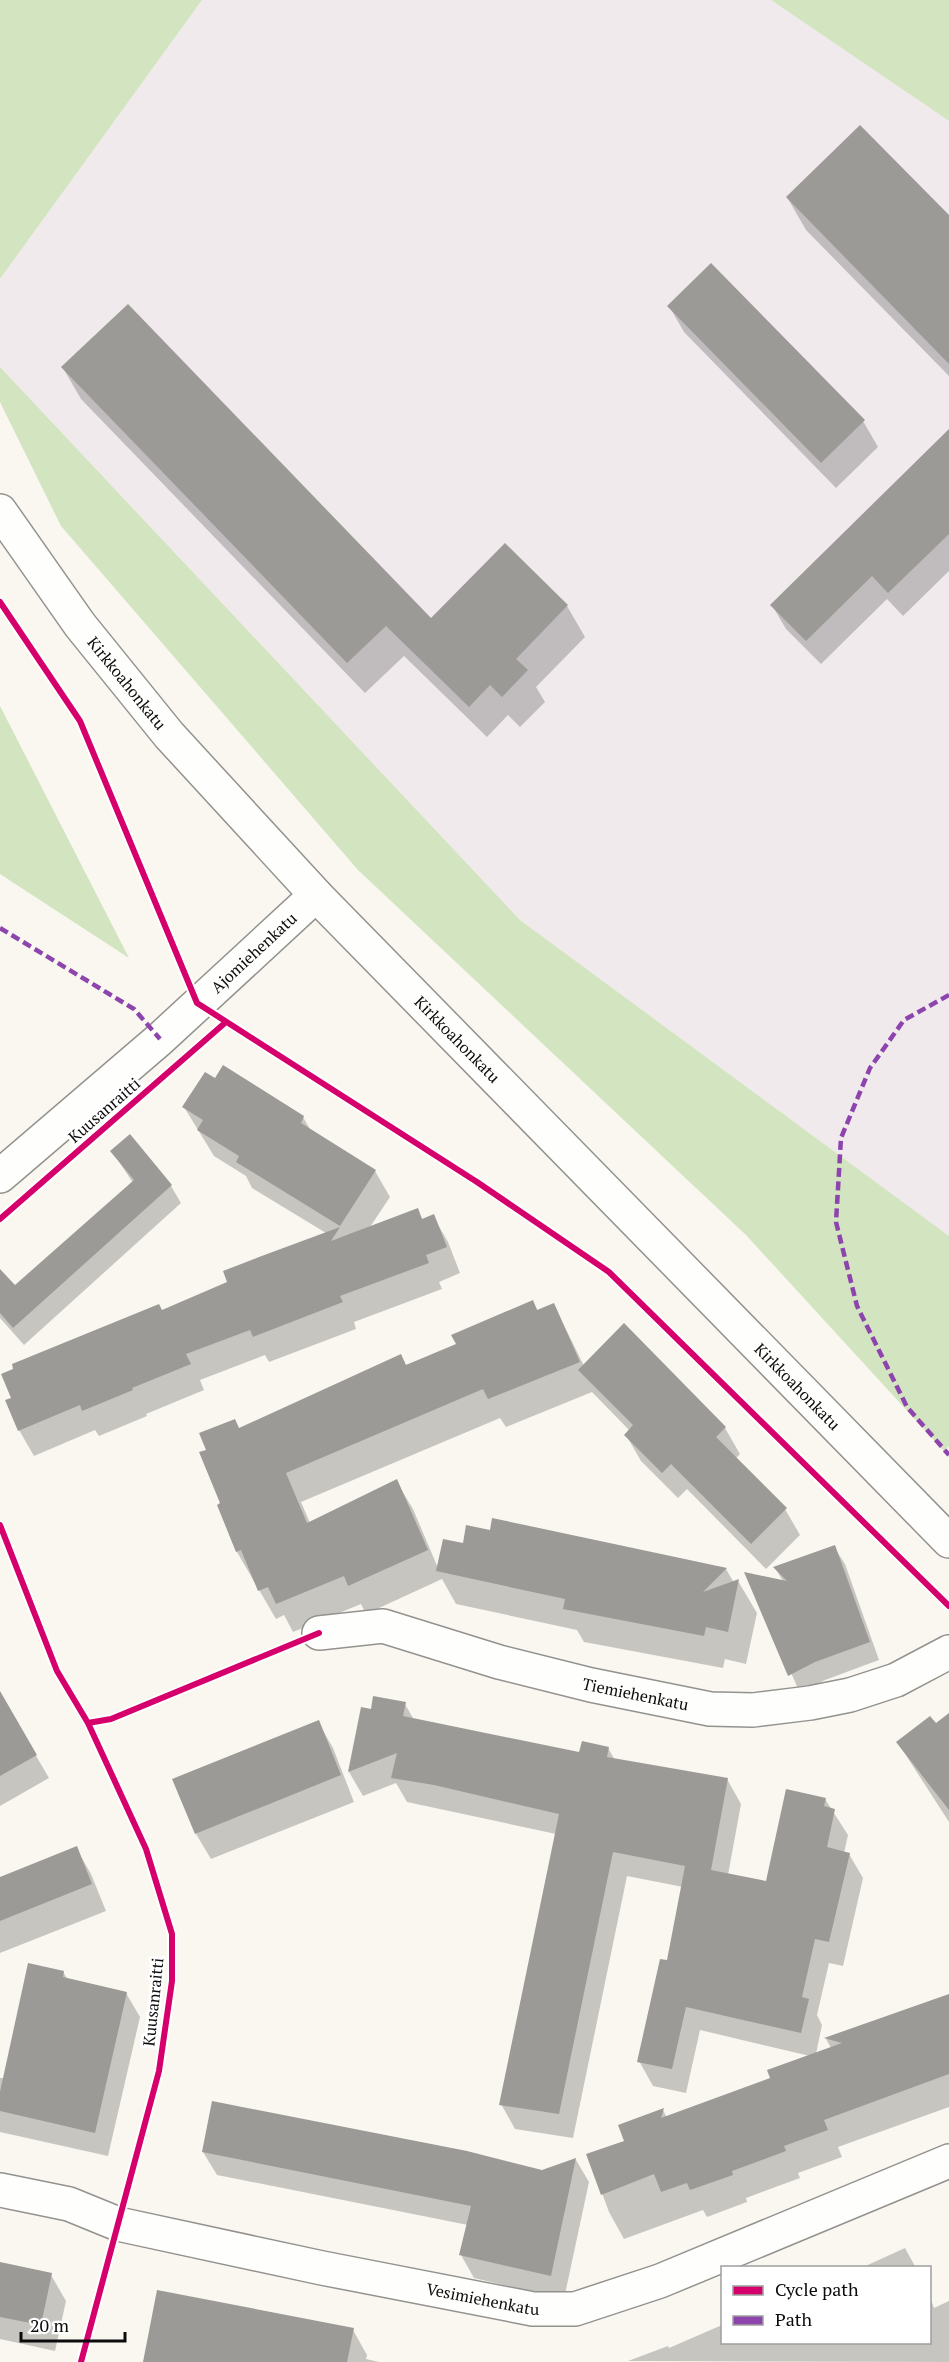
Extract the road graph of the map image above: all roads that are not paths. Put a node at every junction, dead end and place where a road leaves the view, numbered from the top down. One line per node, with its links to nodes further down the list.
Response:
1 (0, 511): 2 (street, Kirkkoahonkatu)
2 (316, 895): 3 (street, Ajomiehenkatu); 4 (street, Kirkkoahonkatu)
3 (0, 1176)
4 (949, 1541)
5 (319, 1633): 6 (street, Tiemiehenkatu)
6 (949, 1652)
7 (949, 2161): 8 (street, Vesimiehenkatu)
8 (0, 2190)

